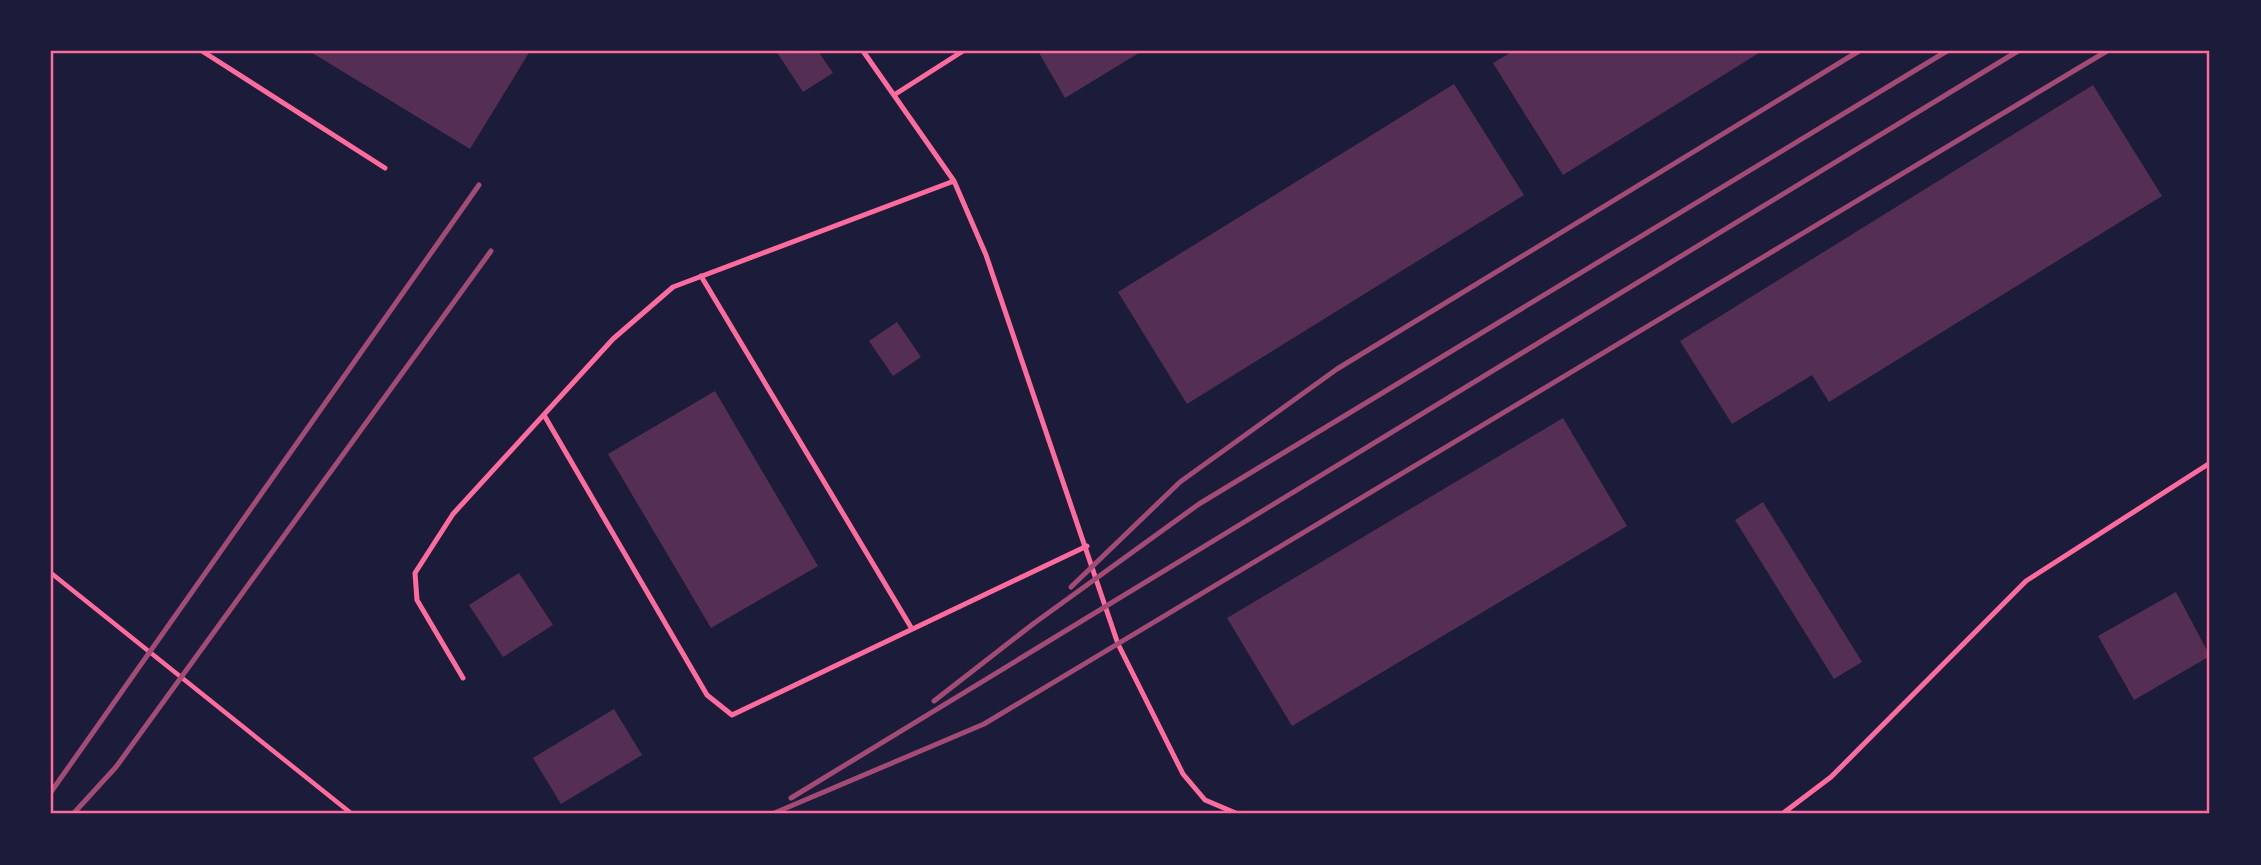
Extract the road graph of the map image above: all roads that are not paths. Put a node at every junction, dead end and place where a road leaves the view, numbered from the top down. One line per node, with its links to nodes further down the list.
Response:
1 (202, 51): 5 (lane)
2 (863, 51): 4 (lane)
3 (963, 51): 4 (lane)
4 (894, 95): 6 (lane)
5 (385, 168)
6 (954, 181): 7 (lane); 10 (lane)
7 (701, 276): 8 (lane); 11 (lane)
8 (544, 415): 11 (lane); 12 (lane)
9 (2210, 463): 14 (lane)
10 (1087, 546): 11 (lane); 13 (lane)
11 (912, 629)
12 (463, 678)
13 (1238, 814)
14 (1782, 814)

